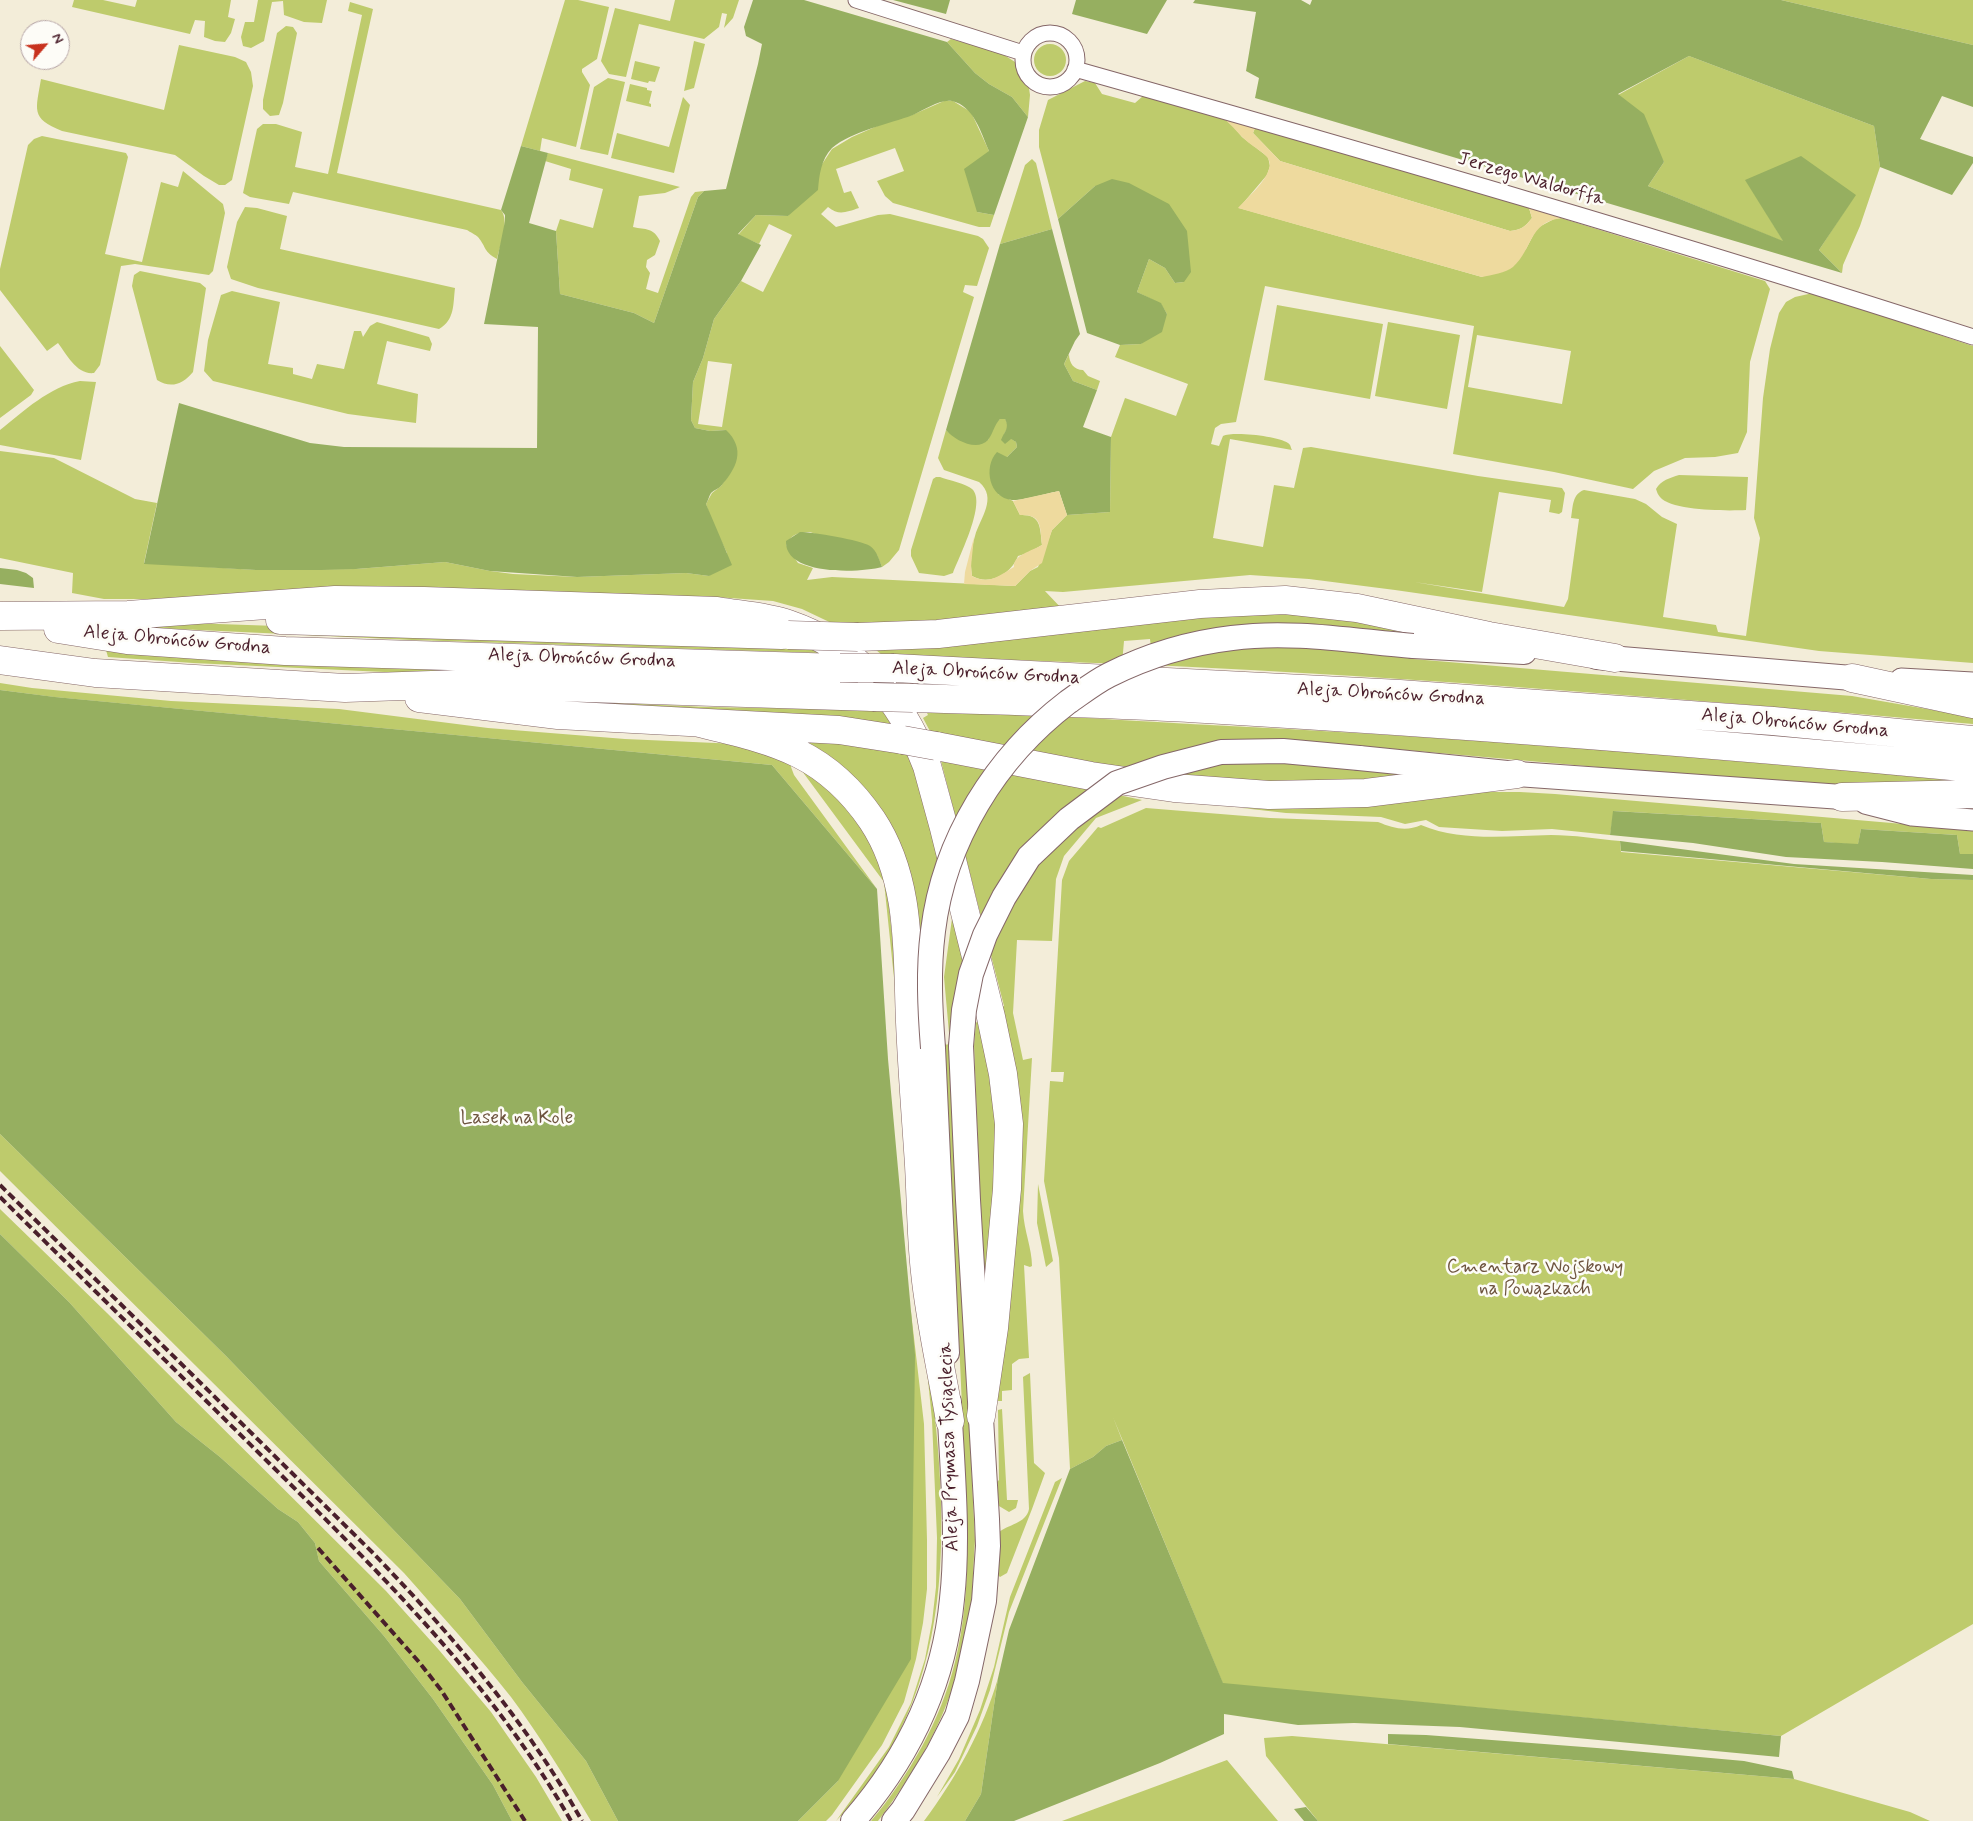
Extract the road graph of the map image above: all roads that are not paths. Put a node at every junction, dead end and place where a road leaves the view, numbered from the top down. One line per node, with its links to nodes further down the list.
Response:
1 (856, 0): 2 (street)
2 (1023, 53): 3 (street); 3 (street)
3 (1075, 69): 4 (street, Jerzego Waldorffa)
4 (1973, 338)
5 (128, 615): 6 (highway); 7 (highway, bridge); 20 (highway)
6 (0, 617): 14 (highway, Aleja Obrońców Grodna, bridge)
7 (1615, 658): 9 (main road, Aleja Prymasa Tysiąclecia); 21 (main road, Aleja Prymasa Tysiąclecia, bridge)
8 (0, 660): 11 (highway, Aleja Obrońców Grodna)
9 (1852, 678): 10 (main road); 12 (highway)
10 (1973, 683)
11 (345, 688): 13 (highway); 15 (highway, Aleja Obrońców Grodna, bridge)
12 (1973, 704)
13 (699, 723): 16 (highway, bridge); 21 (highway)
14 (1973, 740)
15 (1973, 768)
16 (1517, 774): 18 (main road); 20 (main road, Aleja Prymasa Tysiąclecia, bridge)
17 (1973, 794): 18 (highway)
18 (1842, 797): 19 (main road)
19 (1973, 820)
20 (981, 1416): 23 (main road, Aleja Prymasa Tysiąclecia)
21 (950, 1421): 22 (main road, Aleja Prymasa Tysiąclecia)
22 (853, 1821)
23 (894, 1821)

